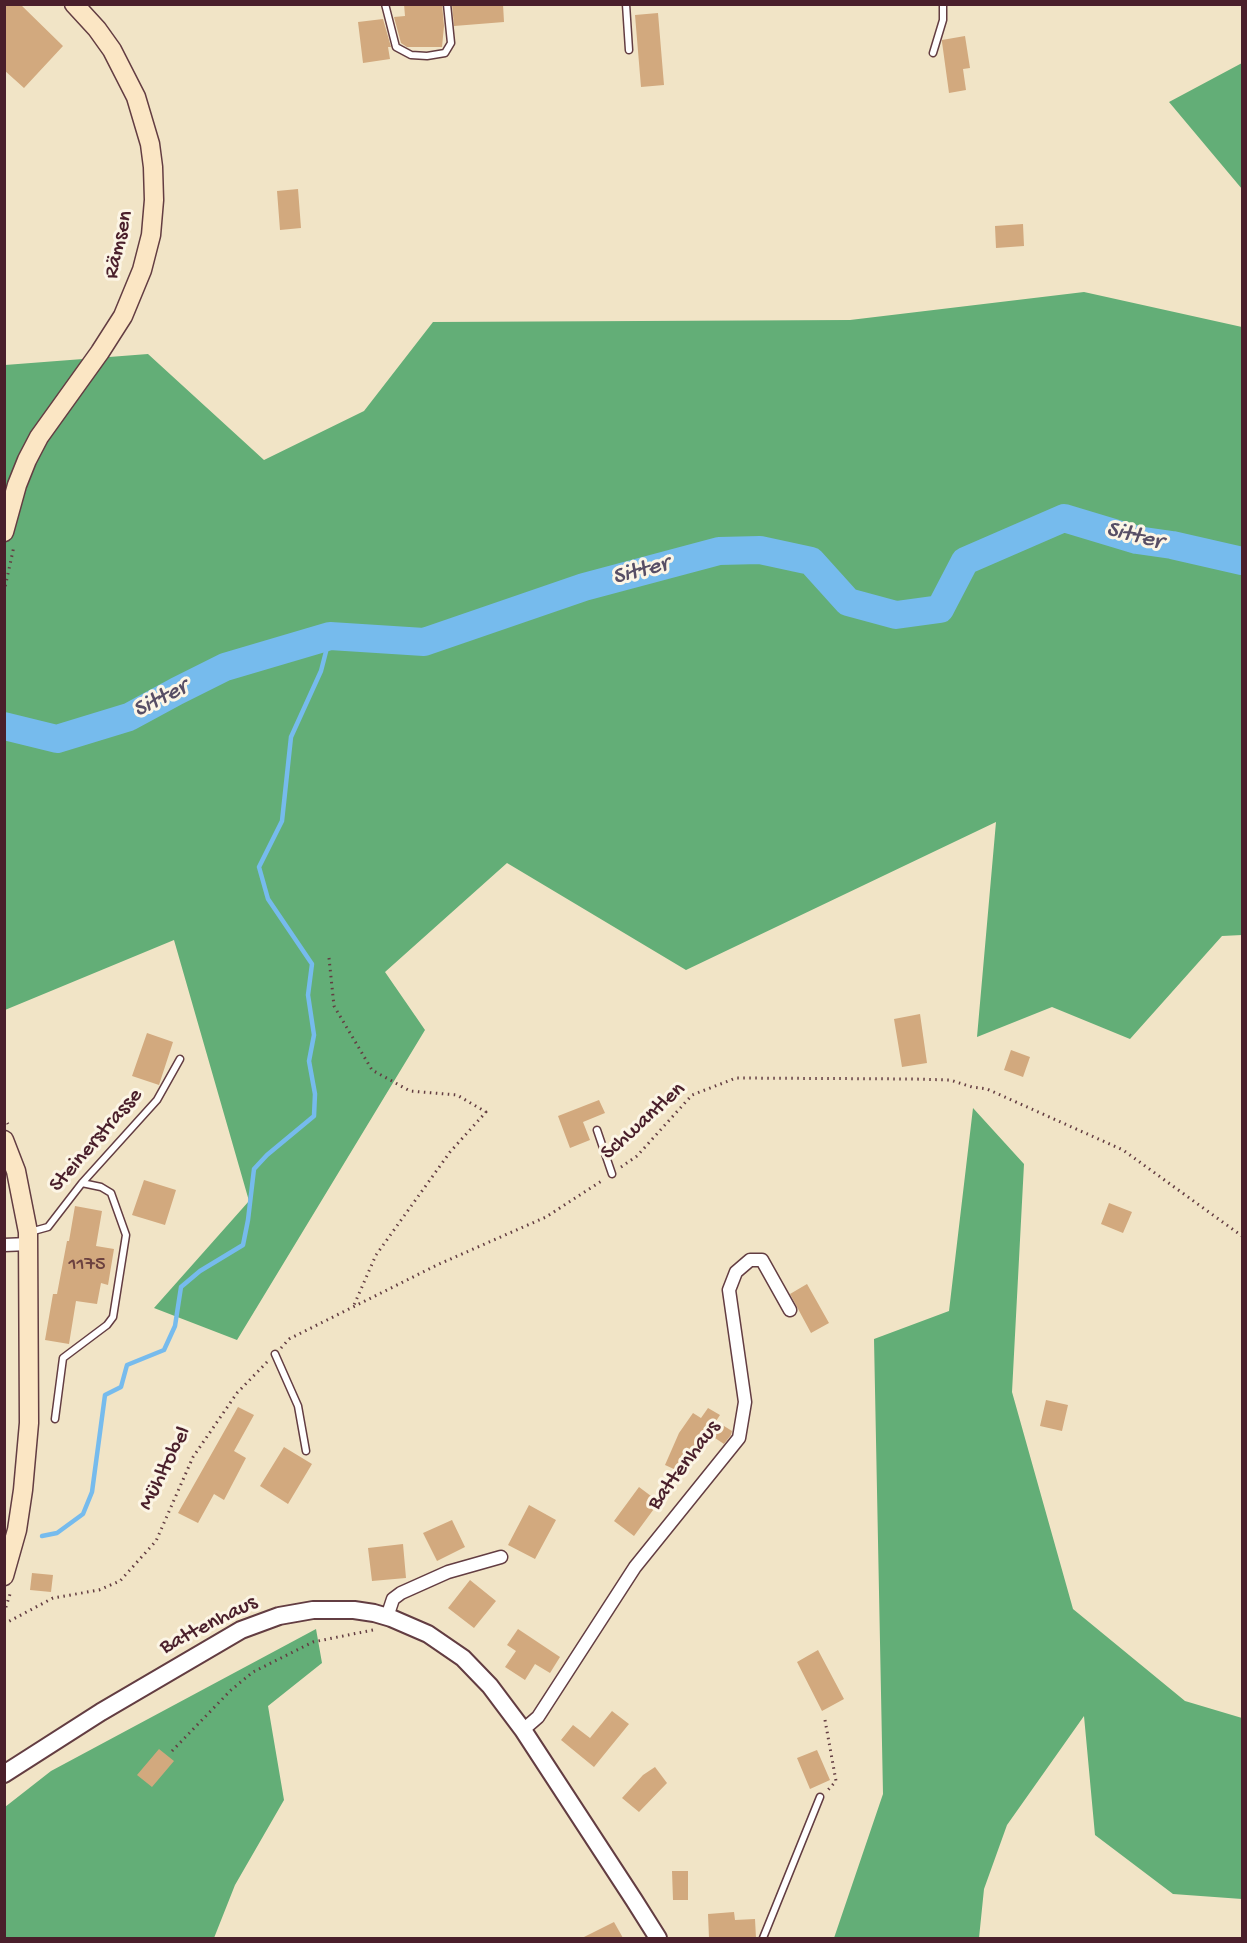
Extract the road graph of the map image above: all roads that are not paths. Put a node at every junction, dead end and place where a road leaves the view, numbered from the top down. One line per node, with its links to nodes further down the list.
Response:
1 (74, 4): 8 (main road, Rämsen)
2 (385, 4): 3 (lane)
3 (447, 4)
4 (626, 4): 6 (lane)
5 (943, 4): 7 (lane)
6 (629, 50)
7 (933, 53)
8 (4, 532)
9 (180, 1059): 13 (lane, Steinerstrasse)
10 (597, 1130): 12 (lane)
11 (4, 1140): 14 (main road)
12 (612, 1174)
13 (82, 1183): 14 (lane, Steinerstrasse); 18 (lane)
14 (28, 1238): 15 (street); 21 (main road)
15 (4, 1245)
16 (790, 1310): 23 (street, Battenhaus)
17 (275, 1354): 19 (lane)
18 (55, 1419)
19 (306, 1451)
20 (501, 1557): 22 (street)
21 (4, 1576)
22 (387, 1617): 23 (street, Battenhaus); 24 (street, Battenhaus)
23 (523, 1730): 26 (street, Battenhaus)
24 (4, 1774)
25 (820, 1797): 27 (lane)
26 (658, 1938)
27 (763, 1938)

